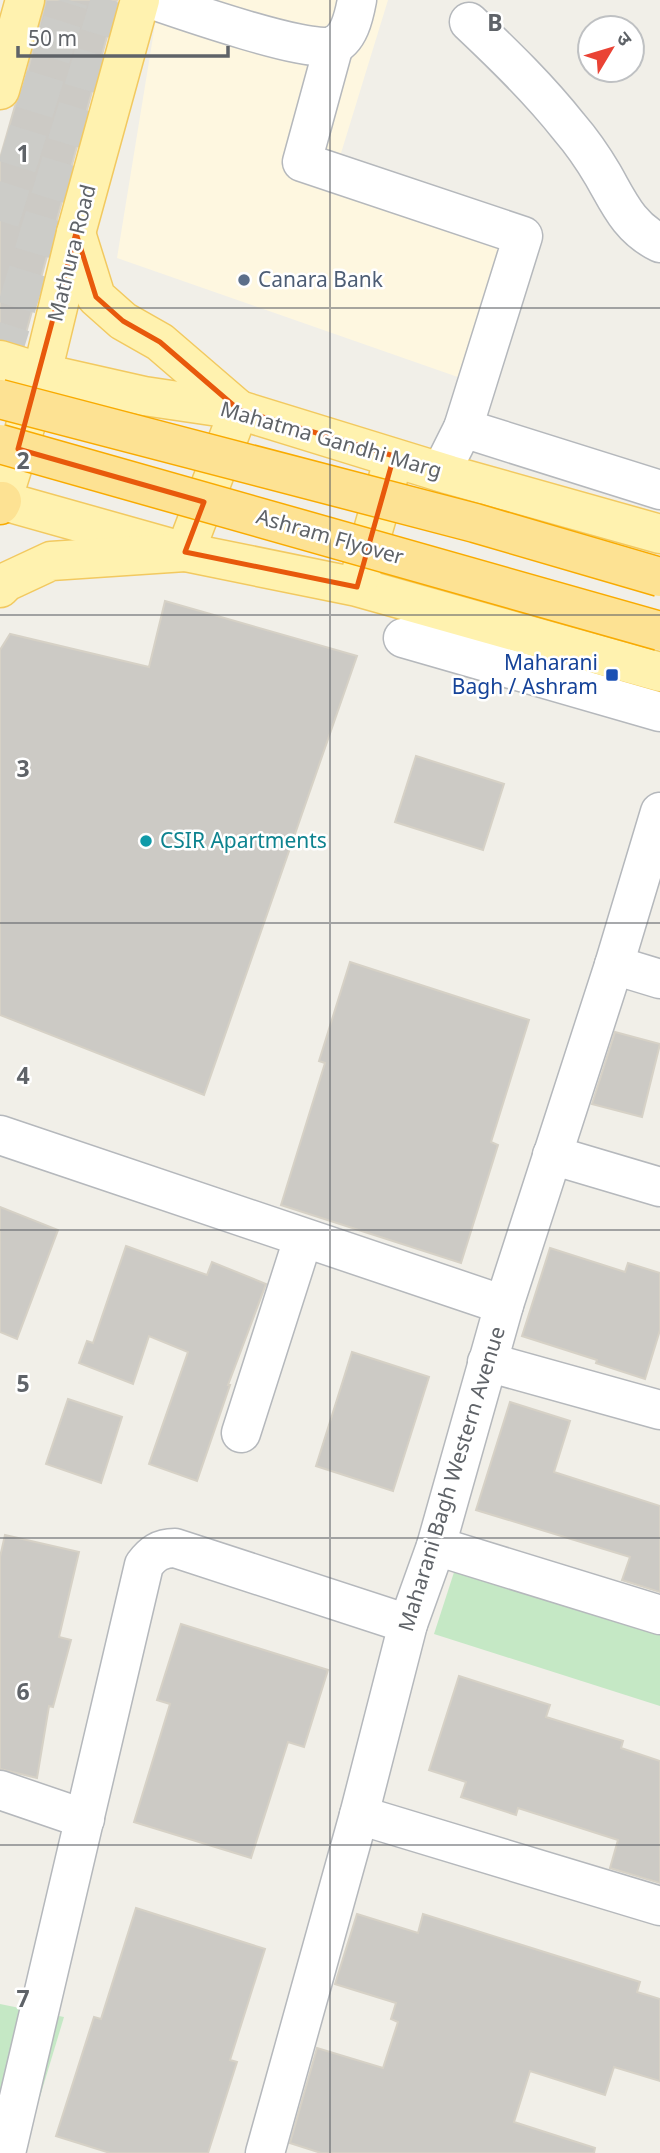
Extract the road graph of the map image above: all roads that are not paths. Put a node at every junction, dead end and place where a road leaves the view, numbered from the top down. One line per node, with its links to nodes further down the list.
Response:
1 (25, 0): 7 (main road)
2 (140, 0): 8 (main road, Mathura Road)
3 (153, 0): 6 (street)
4 (358, 0): 6 (street)
5 (469, 22): 9 (street)
6 (334, 45): 14 (street)
7 (0, 90)
8 (76, 233): 11 (main road, Mathura Road); 13 (main road)
9 (660, 243)
10 (0, 360): 11 (main road, Mahatma Gandhi Marg)
11 (42, 373): 13 (main road, Mahatma Gandhi Marg); 19 (main road, Mathura Road)
12 (0, 399): 22 (highway, bridge)
13 (239, 410): 16 (main road, Mahatma Gandhi Marg); 21 (main road)
14 (463, 428): 17 (street); 18 (street)
15 (0, 444): 25 (highway, Ashram Flyover, bridge)
16 (394, 456): 17 (main road, Mahatma Gandhi Marg); 23 (main road)
17 (441, 472): 20 (main road, Mahatma Gandhi Marg)
18 (660, 490)
19 (1, 502): 21 (main road)
20 (660, 534)
21 (186, 552): 23 (main road); 24 (main road)
22 (660, 578)
23 (357, 587): 27 (main road)
24 (0, 588)
25 (660, 631)
26 (403, 638): 28 (street)
27 (660, 672)
28 (660, 712)
29 (660, 812): 30 (street, Maharani Bagh Western Avenue)
30 (614, 965): 31 (street); 33 (street, Maharani Bagh Western Avenue)
31 (660, 979)
32 (0, 1135): 35 (street)
33 (552, 1155): 34 (street); 36 (street, Maharani Bagh Western Avenue)
34 (660, 1187)
35 (303, 1239): 36 (street); 39 (street)
36 (504, 1305): 37 (street, Maharani Bagh Western Avenue)
37 (487, 1362): 38 (street); 40 (street, Maharani Bagh Western Avenue)
38 (660, 1410)
39 (241, 1433)
40 (436, 1546): 41 (street); 42 (street, Maharani Bagh Western Avenue)
41 (660, 1615)
42 (408, 1624): 44 (street, Maharani Bagh Western Avenue); 45 (street)
43 (0, 1790): 45 (street)
44 (359, 1815): 46 (street); 48 (street, Maharani Bagh Western Avenue)
45 (85, 1819): 47 (street)
46 (660, 1906)
47 (6, 2153)
48 (265, 2153)

